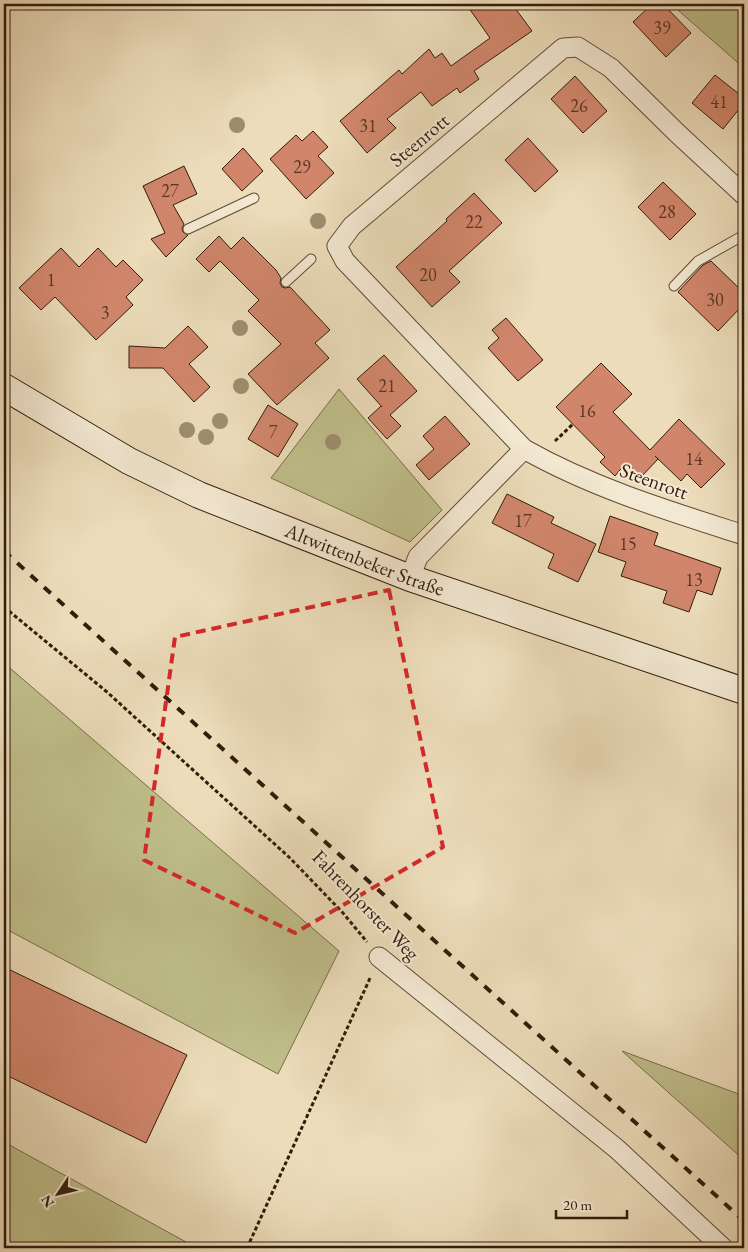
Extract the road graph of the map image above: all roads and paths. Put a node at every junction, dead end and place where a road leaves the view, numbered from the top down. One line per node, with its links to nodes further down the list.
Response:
1 (744, 195): 9 (street, Steenrott)
2 (254, 198): 3 (lane)
3 (188, 229)
4 (744, 235): 7 (lane)
5 (311, 259): 6 (lane)
6 (286, 282)
7 (674, 286)
8 (4, 388): 11 (street, Altwittenbeker Straße)
9 (524, 449): 10 (street, Steenrott); 11 (street)
10 (744, 535)
11 (410, 578): 13 (street, Altwittenbeker Straße)
12 (4, 607): 14 (path, Fahrenhorster Weg)
13 (744, 691)
14 (380, 957): 15 (path); 16 (street, Fahrenhorster Weg)
15 (246, 1248)
16 (723, 1248)

